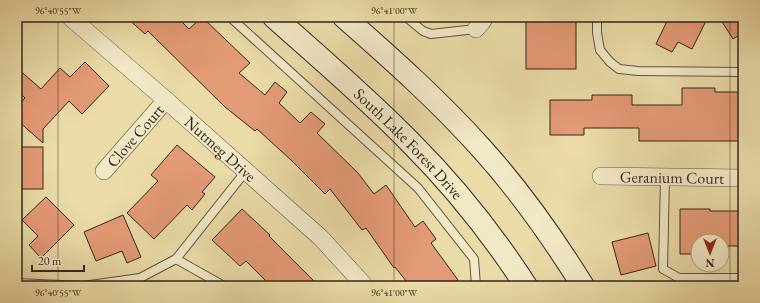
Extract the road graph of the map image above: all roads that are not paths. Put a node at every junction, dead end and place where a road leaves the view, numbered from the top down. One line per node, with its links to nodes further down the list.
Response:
1 (70, 17): 9 (street, Nutmeg Drive)
2 (230, 17): 20 (lane)
3 (274, 17): 21 (main road, South Lake Forest Drive)
4 (344, 17): 22 (main road)
5 (406, 17): 7 (lane)
6 (597, 17): 8 (lane)
7 (480, 23)
8 (743, 72)
9 (166, 100): 10 (street, Clove Court); 11 (street, Nutmeg Drive)
10 (104, 171)
11 (246, 171): 15 (lane); 19 (street, Nutmeg Drive)
12 (601, 176): 13 (street, Geranium Court)
13 (665, 177): 14 (street, Geranium Court); 16 (lane)
14 (743, 178)
15 (176, 259): 17 (lane); 18 (lane)
16 (743, 278)
17 (17, 283)
18 (224, 286)
19 (365, 286)
20 (476, 286)
21 (526, 286)
22 (583, 286)

